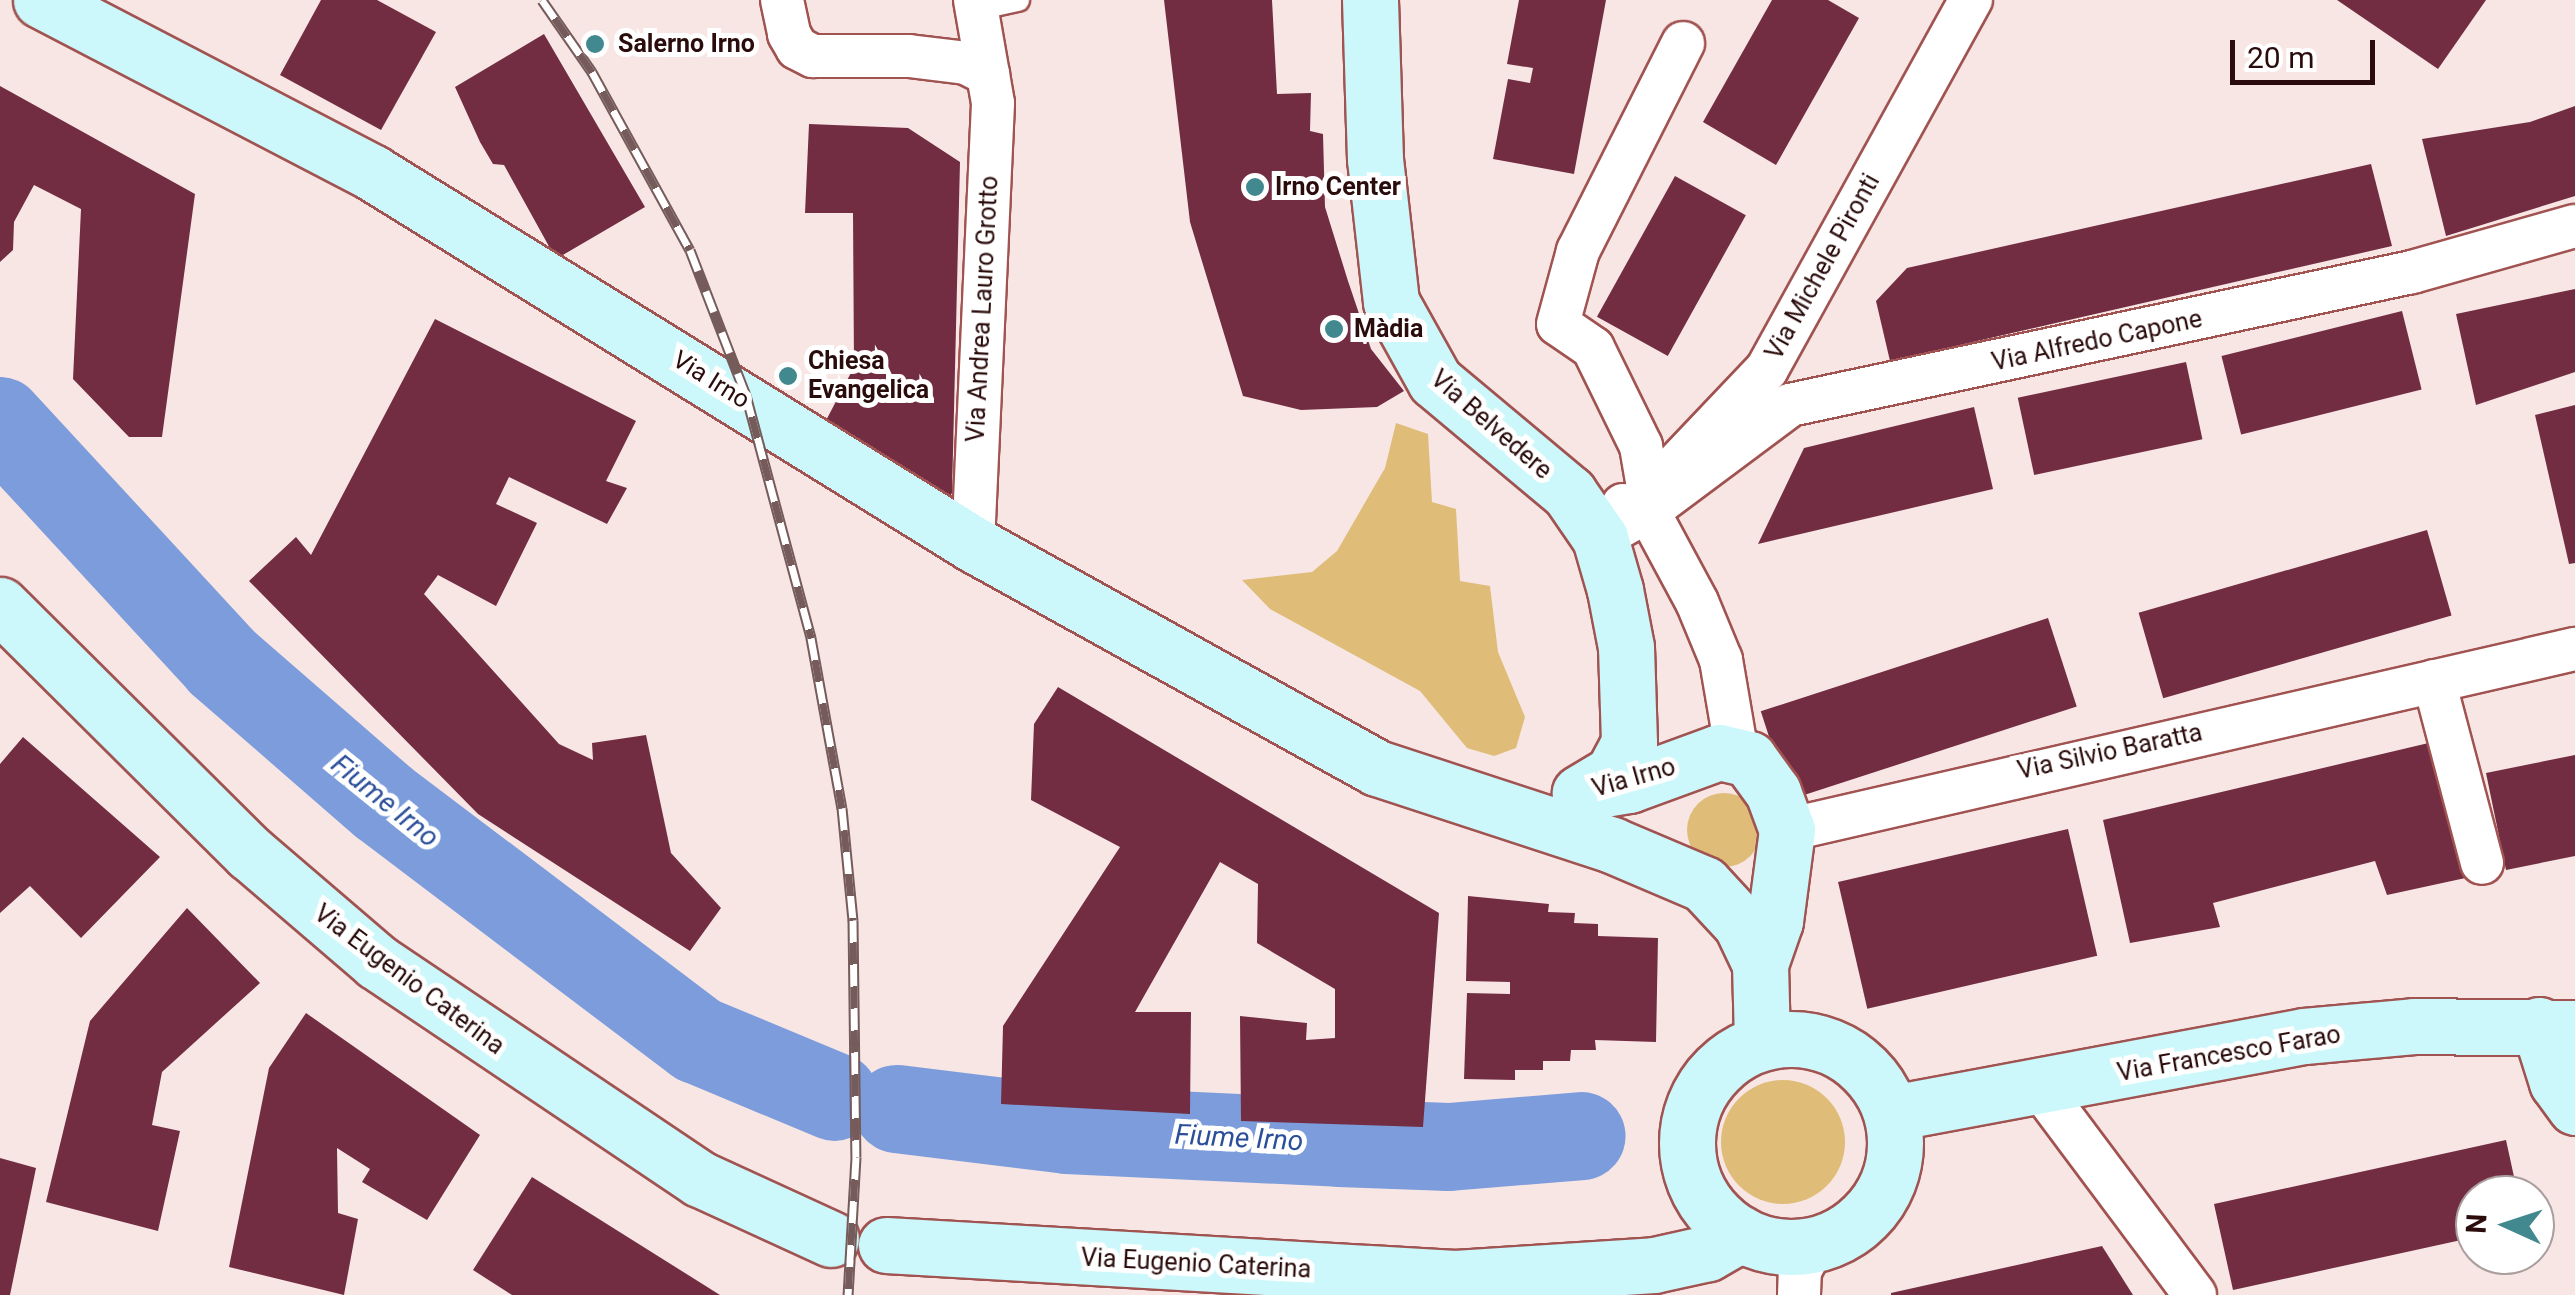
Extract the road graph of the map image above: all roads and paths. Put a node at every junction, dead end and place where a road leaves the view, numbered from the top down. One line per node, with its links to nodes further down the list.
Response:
1 (41, 0): 12 (main road, Via Irno)
2 (782, 0): 7 (street)
3 (1370, 0): 9 (main road, Via Belvedere)
4 (1972, 0): 10 (street, Via Michele Pironti)
5 (990, 3): 7 (street, Via Andrea Lauro Grotto)
6 (1683, 43): 10 (street)
7 (988, 74): 12 (street, Via Andrea Lauro Grotto)
8 (2575, 226): 10 (street, Via Alfredo Capone)
9 (1569, 493): 10 (street, Via Belvedere); 11 (main road, Via Belvedere)
10 (1649, 502): 11 (street); 16 (street)
11 (1600, 538): 18 (main road, Via Belvedere)
12 (973, 544): 17 (main road, Via Irno)
13 (0, 605): 28 (main road, Via Eugenio Caterina)
14 (2575, 649): 15 (street, Via Silvio Baratta)
15 (2434, 681): 19 (street, Via Silvio Baratta); 20 (street)
16 (1737, 754): 18 (main road, Via Irno); 19 (main road)
17 (1378, 768): 18 (main road, Via Irno); 21 (main road, Via Irno)
18 (1580, 793)
19 (1786, 830): 21 (main road)
20 (2482, 863)
21 (1760, 964): 23 (main road)
22 (2557, 1026): 24 (main road, Via Francesco Farao); 25 (main road, Via Francesco Farao)
23 (1762, 1042): 26 (main road); 27 (main road)
24 (2041, 1089): 26 (main road, Via Francesco Farao); 31 (street)
25 (2575, 1106)
26 (1892, 1113): 30 (main road)
27 (1740, 1234): 29 (main road, Via Eugenio Caterina); 30 (main road)
28 (831, 1238)
29 (886, 1245)
30 (1807, 1270)
31 (2195, 1295)

